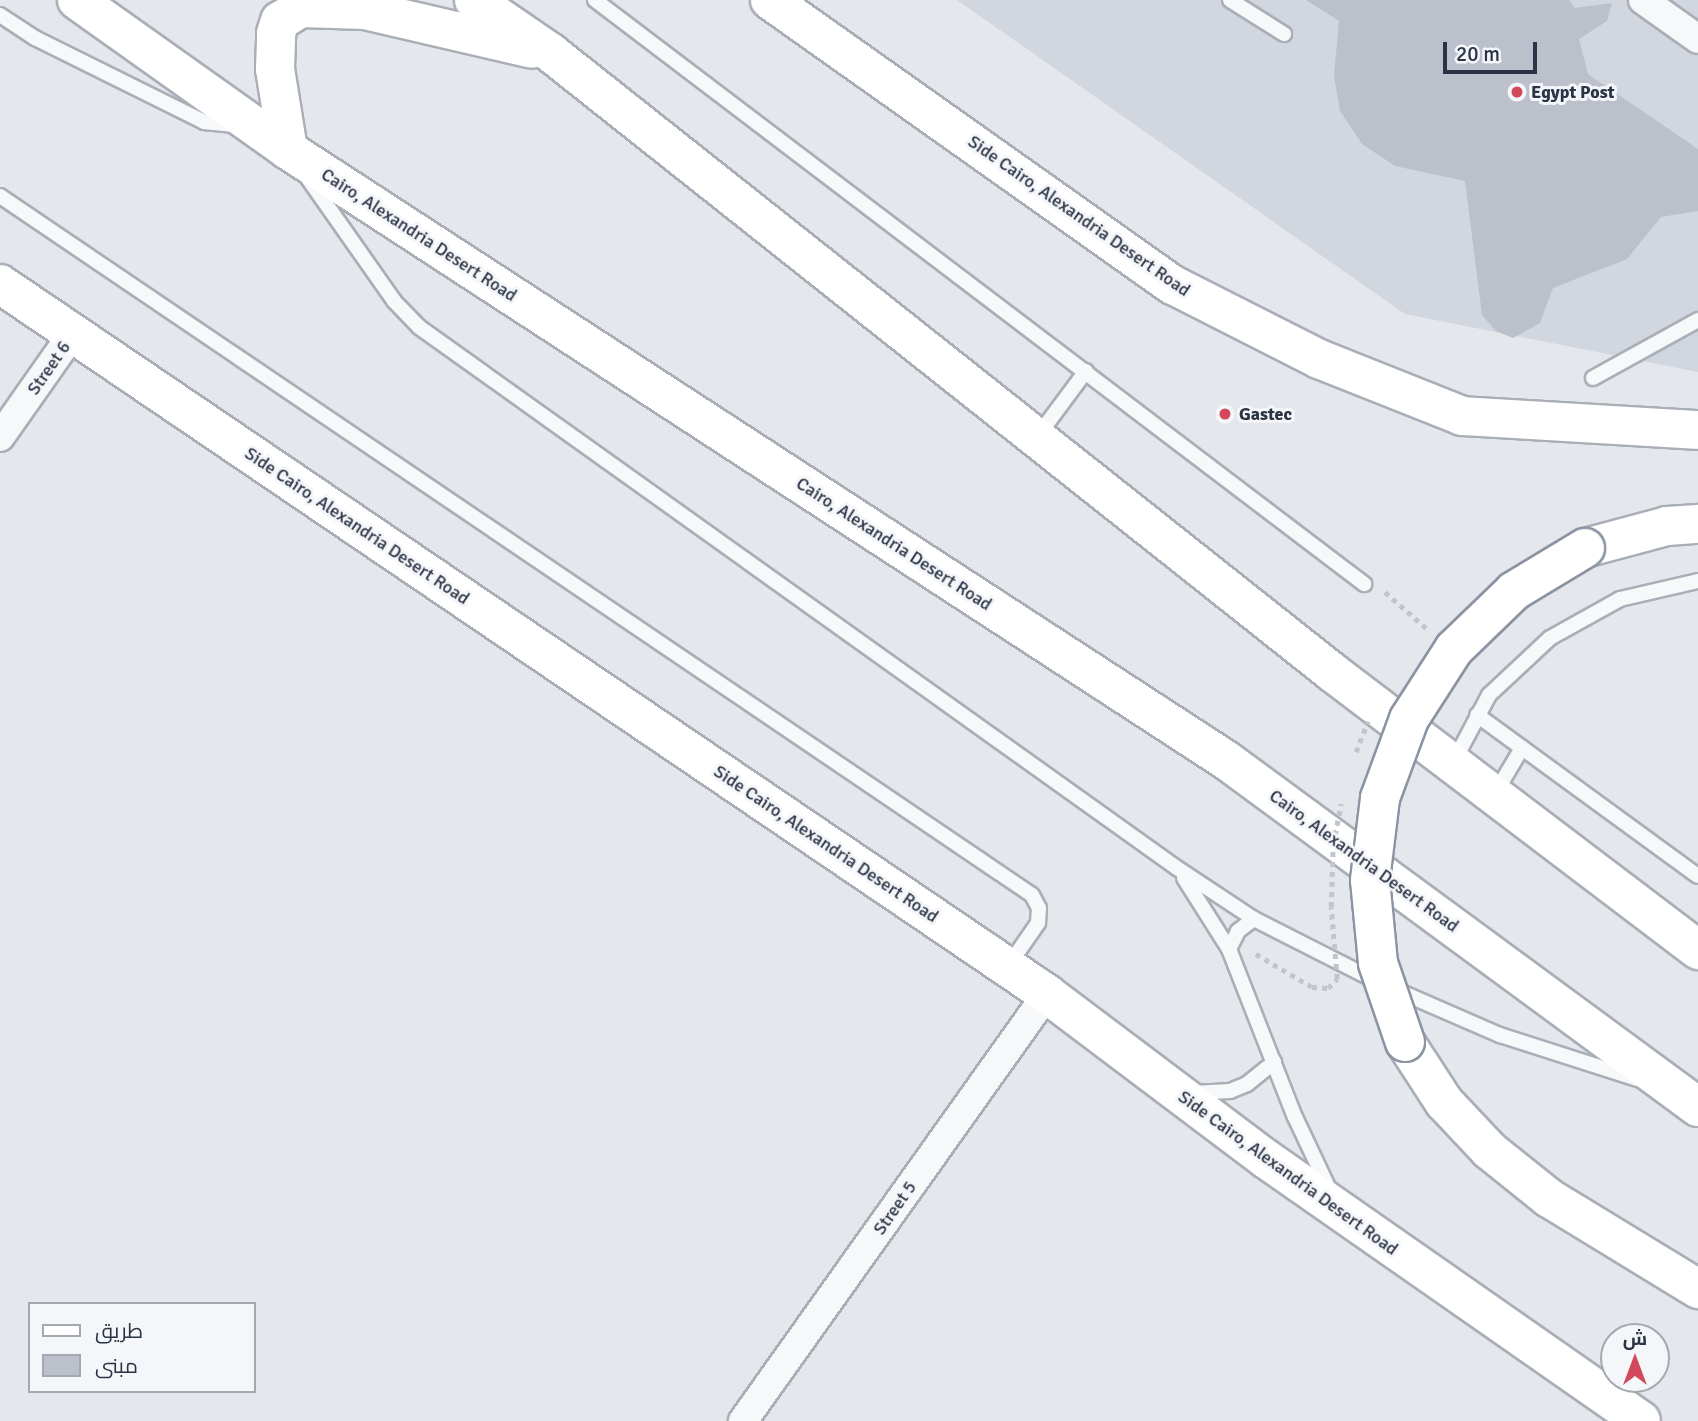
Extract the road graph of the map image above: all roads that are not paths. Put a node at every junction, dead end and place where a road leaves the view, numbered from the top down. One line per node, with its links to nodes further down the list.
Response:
1 (77, 0): 11 (main road, Cairo, Alexandria Desert Road)
2 (595, 0): 17 (lane)
3 (770, 0): 19 (main road, Side Cairo, Alexandria Desert Road)
4 (1230, 0): 8 (lane)
5 (1643, 0): 9 (street)
6 (480, 3): 10 (main road)
7 (0, 15): 11 (lane)
8 (1284, 34)
9 (1698, 39)
10 (551, 53): 12 (main road); 21 (main road)
11 (255, 127): 12 (main road, Cairo, Alexandria Desert Road)
12 (288, 150): 29 (lane); 38 (main road, Cairo, Alexandria Desert Road)
13 (0, 196): 34 (lane)
14 (0, 284): 16 (main road, Side Cairo, Alexandria Desert Road)
15 (1698, 320): 18 (lane)
16 (73, 333): 20 (street, Street 6); 34 (main road, Side Cairo, Alexandria Desert Road)
17 (1086, 371): 21 (lane); 24 (lane)
18 (1593, 378)
19 (1698, 430)
20 (0, 438)
21 (1036, 438): 27 (main road)
22 (1698, 524): 40 (main road, bridge)
23 (1698, 581): 25 (lane)
24 (1364, 584)
25 (1477, 715): 26 (lane); 27 (lane)
26 (1522, 748): 28 (lane); 30 (lane)
27 (1453, 764): 28 (main road)
28 (1494, 795): 33 (main road)
29 (1177, 868): 31 (lane); 32 (lane)
30 (1698, 876)
31 (1254, 919): 32 (lane); 38 (lane)
32 (1229, 949): 36 (lane)
33 (1698, 950)
34 (1007, 967): 35 (main road, Side Cairo, Alexandria Desert Road)
35 (1047, 994): 37 (main road, Side Cairo, Alexandria Desert Road); 41 (street, Street 5)
36 (1274, 1062): 37 (lane); 39 (lane)
37 (1162, 1081): 39 (main road, Side Cairo, Alexandria Desert Road)
38 (1688, 1100)
39 (1341, 1213): 42 (main road, Side Cairo, Alexandria Desert Road)
40 (1698, 1289)
41 (743, 1421)
42 (1641, 1421)

